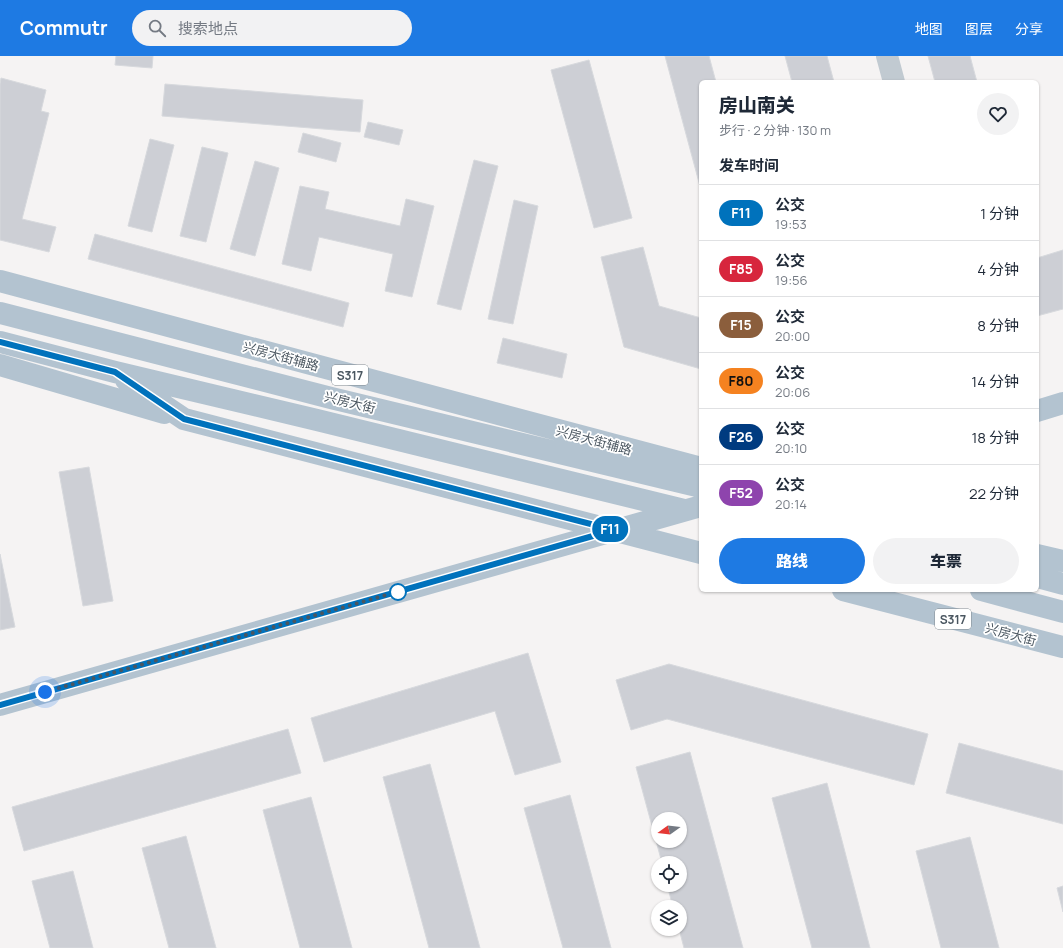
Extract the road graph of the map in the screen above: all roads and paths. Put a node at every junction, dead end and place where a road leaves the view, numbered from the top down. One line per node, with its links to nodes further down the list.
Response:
1 (887, 56): 2 (street)
2 (893, 80)
3 (0, 281): 11 (main road, 兴房大街辅路 / S317)
4 (0, 313): 12 (main road, 兴房大街 / S317)
5 (0, 342): 7 (main road, 兴房大街)
6 (0, 365): 10 (main road, 兴房大街)
7 (115, 372): 10 (main road, 兴房大街); 14 (main road, 兴房大街)
8 (1063, 403): 9 (main road)
9 (1039, 409)
10 (184, 419): 15 (main road, 兴房大街)
11 (699, 467)
12 (699, 487)
13 (699, 507): 15 (main road)
14 (699, 514)
15 (614, 530): 16 (main road, 兴房大街); 25 (main road)
16 (699, 552)
17 (1039, 556): 18 (main road)
18 (1063, 562)
19 (1039, 578): 20 (main road)
20 (1063, 584)
21 (851, 592): 24 (main road, 兴房大街 / S317)
22 (988, 592): 23 (main road)
23 (1063, 612)
24 (1063, 647)
25 (0, 705)

